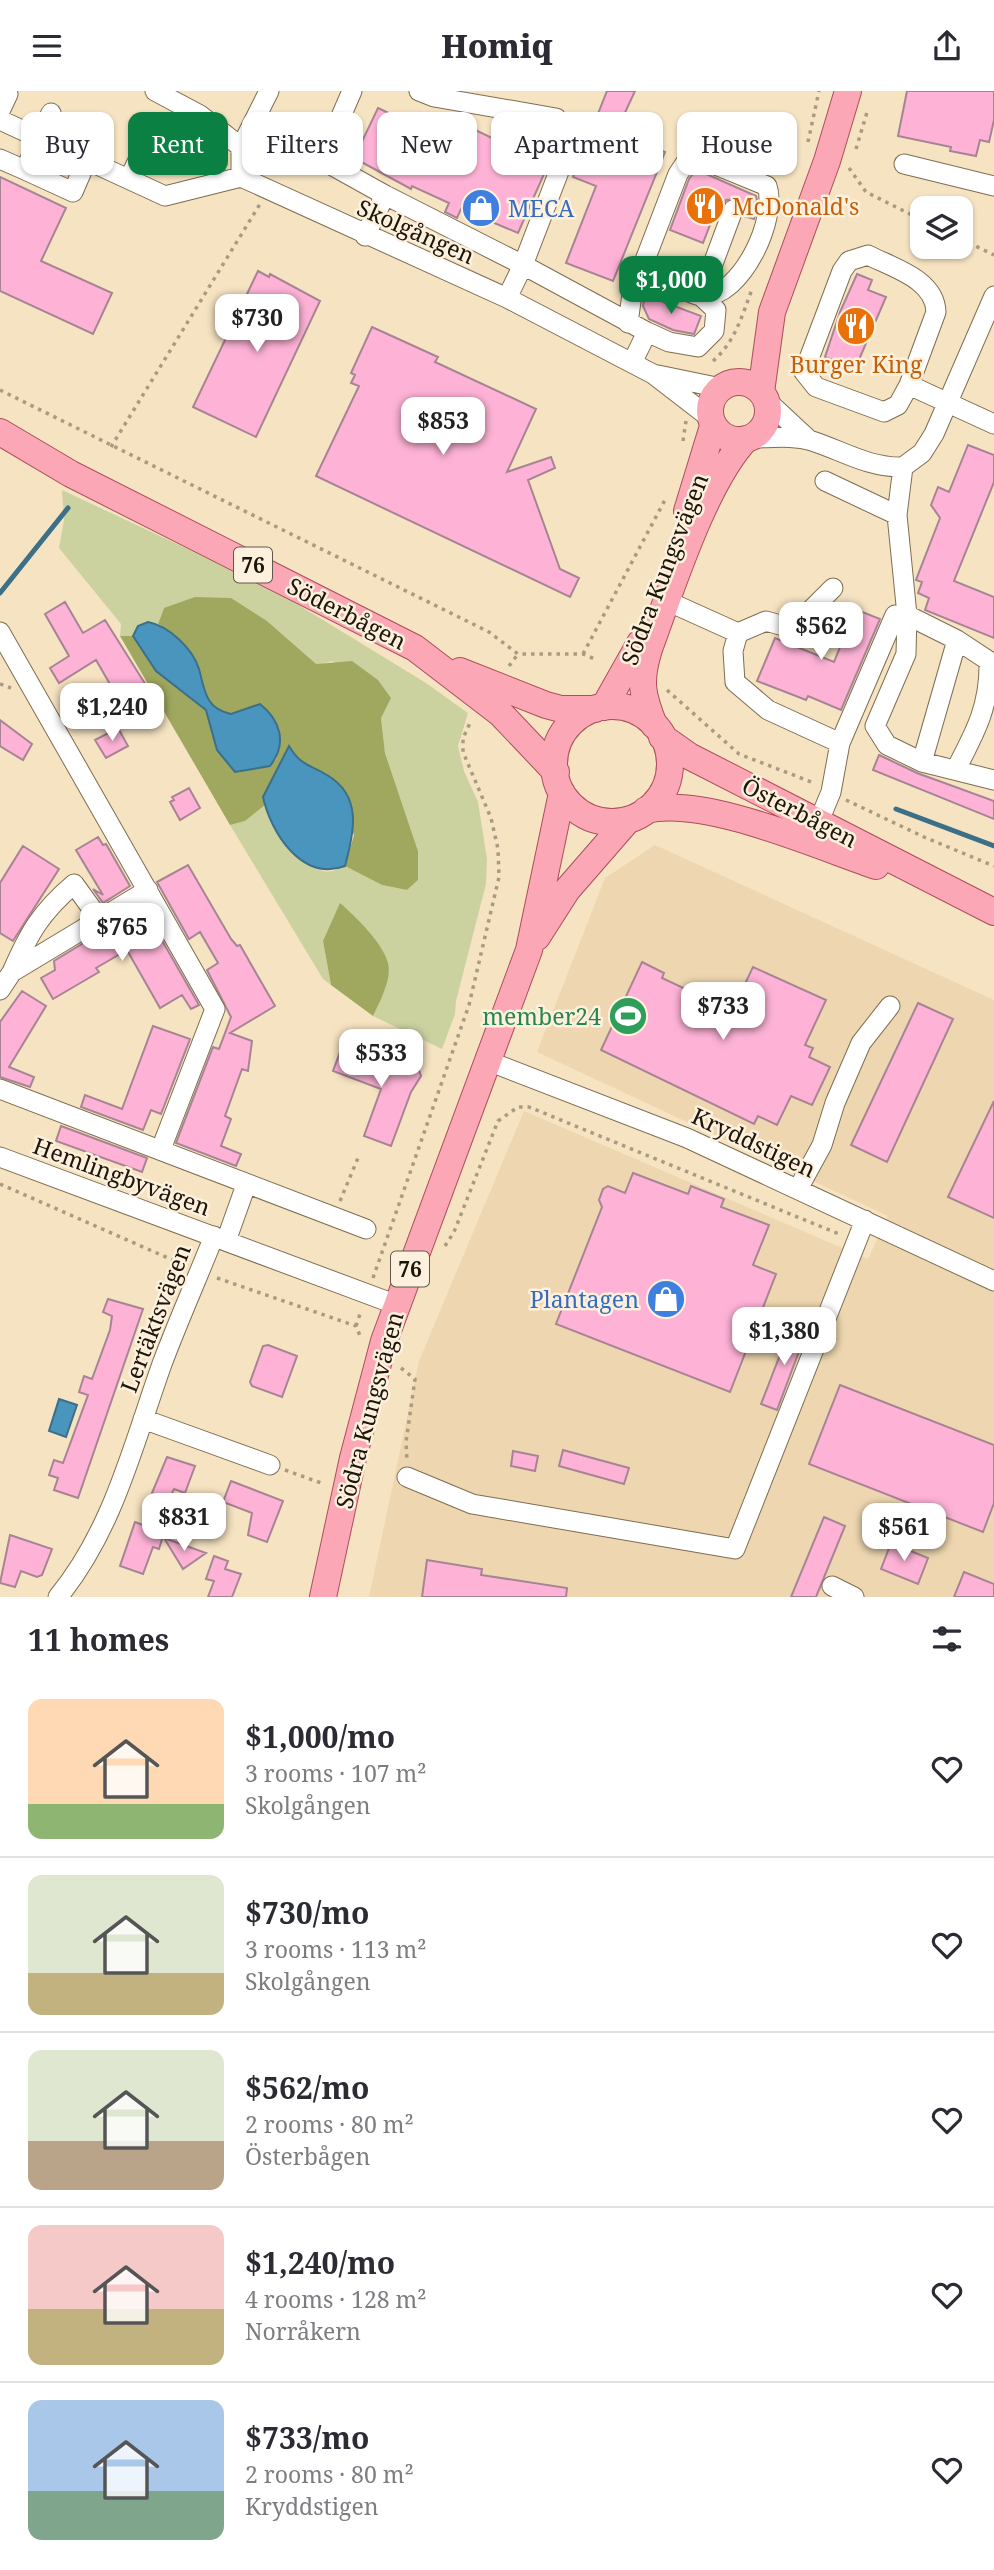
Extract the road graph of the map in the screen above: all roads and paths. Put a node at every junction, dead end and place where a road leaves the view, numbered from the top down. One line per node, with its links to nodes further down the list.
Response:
1 (155, 91): 10 (street)
2 (269, 91): 10 (street)
3 (352, 91): 7 (street)
4 (419, 91): 30 (street)
5 (848, 91): 12 (main road)
6 (869, 109): 12 (path)
7 (343, 112)
8 (0, 120): 9 (street)
9 (21, 129)
10 (241, 146): 20 (street)
11 (0, 159): 14 (street)
12 (838, 164): 26 (path); 35 (main road)
13 (904, 165): 22 (street)
14 (21, 168)
15 (114, 173): 21 (street)
16 (36, 175): 17 (street)
17 (80, 175)
18 (131, 175): 21 (street)
19 (349, 175): 24 (street)
20 (241, 177): 21 (street); 23 (street, Skolgången)
21 (129, 180)
22 (994, 187)
23 (267, 191): 27 (street, Skolgången); 51 (path)
24 (385, 195): 27 (street); 30 (street)
25 (733, 210): 32 (street)
26 (910, 214)
27 (365, 236): 34 (street, Skolgången)
28 (973, 245): 29 (path)
29 (994, 255)
30 (523, 265): 34 (street); 36 (street)
31 (643, 267): 32 (street); 32 (street); 36 (street)
32 (701, 296): 37 (street)
33 (994, 296): 44 (street)
34 (507, 298): 38 (street, Skolgången)
35 (772, 312): 40 (main road); 43 (main road)
36 (628, 323): 37 (street)
37 (647, 332): 38 (street)
38 (632, 363): 39 (street, Skolgången)
39 (653, 374): 40 (street, Skolgången); 45 (street, Skolgången)
40 (724, 385): 43 (main road); 45 (main road)
41 (909, 385): 41 (street); 44 (street)
42 (0, 390): 51 (path)
43 (764, 396): 49 (main road); 50 (street)
44 (947, 404): 46 (street); 54 (street)
45 (712, 422): 49 (main road); 70 (main road, Södra Kungsvägen)
46 (994, 425)
47 (0, 432): 55 (main road, Söderbågen / 76)
48 (684, 438): 52 (path)
49 (748, 438): 50 (street); 60 (main road, Södra Kungsvägen)
50 (809, 440): 54 (street)
51 (111, 447): 65 (path)
52 (681, 450)
53 (0, 451): 55 (main road, Söderbågen / 76)
54 (903, 467): 58 (street)
55 (71, 474): 67 (main road, Söderbågen / 76)
56 (825, 481): 58 (street)
57 (667, 497): 66 (path)
58 (897, 515): 61 (street)
59 (833, 588): 63 (street)
60 (667, 601): 63 (street); 72 (main road, Södra Kungsvägen)
61 (901, 615): 64 (street); 73 (street); 74 (street)
62 (0, 632): 81 (street, Hemlingbyvägen)
63 (738, 633): 73 (street)
64 (957, 640): 74 (street); 75 (street)
65 (518, 654): 66 (path); 69 (path)
66 (583, 654): 68 (path)
67 (433, 660): 70 (main road, Söderbågen / 76); 77 (main road, Söderbågen / 76)
68 (597, 660)
69 (507, 668)
70 (599, 708): 72 (main road); 77 (main road)
71 (470, 723): 104 (path)
72 (658, 731): 78 (main road); 79 (main road, Österbågen)
73 (840, 743): 79 (street)
74 (922, 762): 75 (street)
75 (956, 769): 76 (street)
76 (994, 780)
77 (559, 783): 78 (main road); 84 (main road, Södra Kungsvägen / 76)
78 (637, 815): 80 (main road, Österbågen); 84 (main road, Södra Kungsvägen / 76)
79 (819, 821): 80 (main road, Österbågen)
80 (938, 886): 82 (main road, Österbågen)
81 (148, 890): 83 (street); 90 (street, Hemlingbyvägen)
82 (994, 912)
83 (100, 920): 85 (street); 85 (street)
84 (529, 950): 88 (main road, Södra Kungsvägen / 76)
85 (12, 972): 86 (street)
86 (0, 989)
87 (890, 1006): 95 (street)
88 (488, 1061): 95 (street, Kryddstigen); 105 (main road, Södra Kungsvägen / 76)
89 (0, 1089): 90 (street, Hemlingbyvägen)
90 (161, 1149): 94 (street, Hemlingbyvägen)
91 (0, 1157): 99 (street, Hemlingbyvägen)
92 (358, 1158): 96 (path)
93 (0, 1184): 102 (path)
94 (246, 1185): 96 (street, Hemlingbyvägen); 99 (street, Hemlingbyvägen)
95 (797, 1189): 97 (street, Kryddstigen)
96 (333, 1218): 98 (street, Hemlingbyvägen)
97 (865, 1220): 100 (street); 103 (street, Kryddstigen)
98 (366, 1229)
99 (220, 1238): 102 (street, Lertäktsvägen); 104 (street, Hemlingbyvägen)
100 (856, 1241): 101 (path); 109 (street)
101 (440, 1253)
102 (200, 1272): 104 (path); 107 (street, Lertäktsvägen)
103 (994, 1281)
104 (368, 1294): 105 (street, Hemlingbyvägen)
105 (397, 1305): 106 (main road, Södra Kungsvägen / 76)
106 (372, 1337): 109 (path); 113 (main road, Södra Kungsvägen / 76)
107 (143, 1419): 108 (street, Lertäktsvägen); 112 (street, Lertäktsvägen)
108 (270, 1465): 110 (path)
109 (407, 1477)
110 (328, 1486)
111 (832, 1586): 114 (street)
112 (58, 1597)
113 (323, 1597)
114 (854, 1597)

